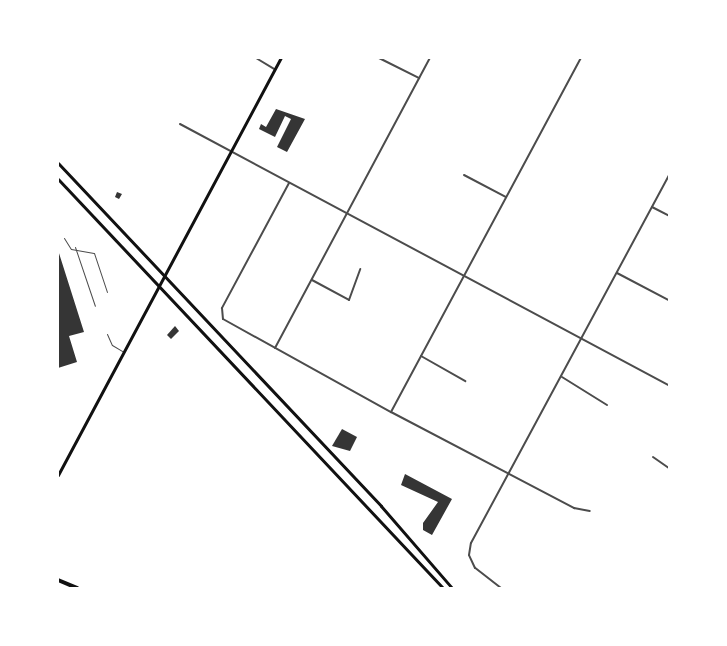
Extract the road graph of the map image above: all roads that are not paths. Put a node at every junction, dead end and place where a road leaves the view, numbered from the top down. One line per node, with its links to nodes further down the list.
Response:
1 (256, 58): 6 (street)
2 (281, 58): 6 (main road)
3 (379, 58): 7 (street)
4 (430, 58): 7 (street)
5 (581, 58): 15 (street)
6 (274, 70): 9 (main road)
7 (420, 78): 17 (street)
8 (180, 124): 9 (street)
9 (230, 152): 14 (street); 23 (main road)
10 (58, 163): 23 (main road)
11 (670, 174): 16 (street)
12 (464, 175): 15 (street)
13 (58, 179): 26 (main road)
14 (288, 183): 17 (street); 32 (street)
15 (506, 198): 24 (street)
16 (652, 207): 18 (street); 22 (street)
17 (347, 214): 24 (street); 25 (street)
18 (670, 216)
19 (64, 238): 27 (lane)
20 (75, 247): 29 (lane)
21 (360, 269): 25 (street)
22 (617, 273): 28 (street); 31 (street)
23 (164, 275): 26 (main road); 48 (main road)
24 (463, 276): 31 (street); 34 (street)
25 (312, 280): 32 (street)
26 (158, 285): 33 (main road); 47 (main road)
27 (107, 292)
28 (670, 301)
29 (95, 306)
30 (107, 334): 33 (lane)
31 (582, 340): 35 (street); 37 (street)
32 (275, 348): 39 (street)
33 (122, 351): 43 (main road)
34 (421, 356): 36 (street); 39 (street)
35 (562, 377): 38 (street); 42 (street)
36 (465, 381)
37 (670, 386)
38 (607, 405)
39 (391, 412): 42 (street)
40 (653, 457): 41 (street)
41 (670, 469)
42 (508, 473): 44 (street); 49 (street)
43 (58, 474)
44 (590, 511)
45 (58, 580): 46 (highway)
46 (77, 588)
47 (443, 588)
48 (452, 588)
49 (501, 588)

